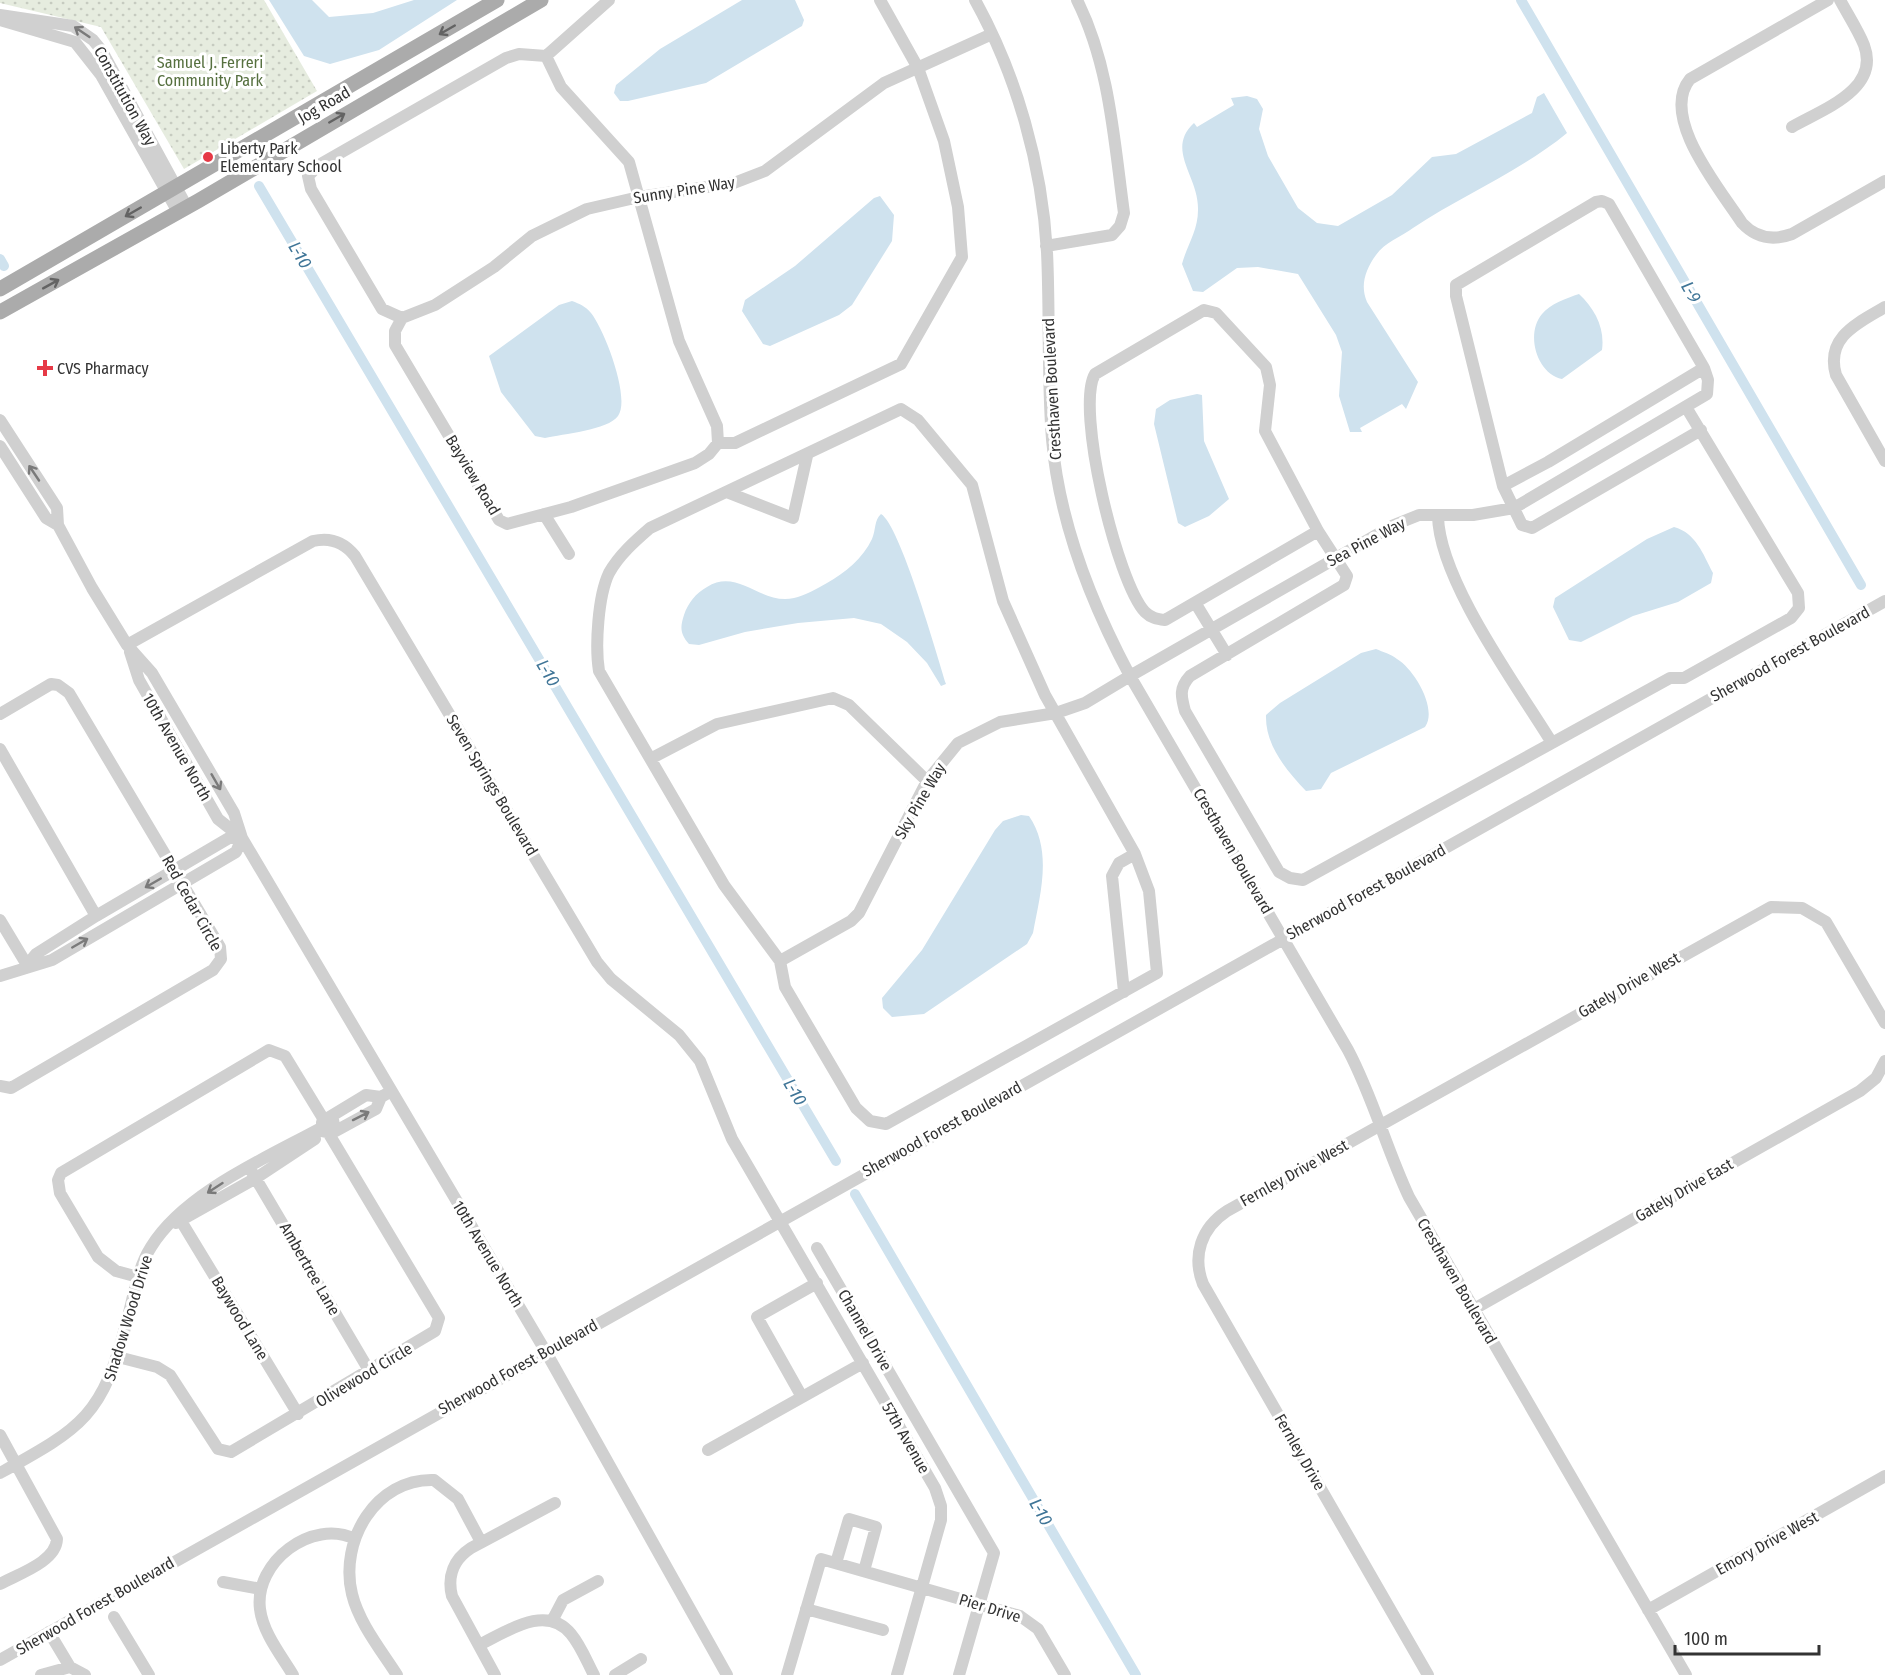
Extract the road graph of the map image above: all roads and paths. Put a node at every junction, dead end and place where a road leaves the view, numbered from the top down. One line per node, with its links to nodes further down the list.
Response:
1 (497, 0): 13 (main road, Jog Road, one-way to 13)
2 (541, 0): 15 (main road, Jog Road)
3 (609, 0): 12 (street)
4 (880, 0): 14 (street)
5 (975, 0): 11 (street, Cresthaven Boulevard)
6 (1077, 0): 21 (street)
7 (1828, 0): 17 (street)
8 (1840, 0): 16 (street)
9 (0, 15): 18 (street, Constitution Way, one-way to 9)
10 (0, 20): 18 (street, Constitution Way)
11 (992, 34): 14 (street, Sunny Pine Way); 21 (street, Cresthaven Boulevard)
12 (546, 56): 19 (street); 25 (street)
13 (393, 61): 15 (main road); 18 (main road, Jog Road)
14 (918, 68): 19 (street, Sunny Pine Way); 30 (street)
15 (404, 79): 20 (main road, Jog Road, one-way to 15)
16 (1792, 127)
17 (1885, 182)
18 (172, 190): 20 (street, Constitution Way); 22 (main road, Jog Road, one-way to 22)
19 (639, 197): 25 (street, Sunny Pine Way); 30 (street)
20 (183, 209): 24 (main road, Jog Road, one-way to 20)
21 (1046, 246): 48 (street, Cresthaven Boulevard)
22 (0, 288)
23 (1885, 307): 33 (street)
24 (0, 312)
25 (402, 318): 37 (street, Bayview Road)
26 (1704, 368): 27 (street, Sea Pine Way); 34 (street); 34 (street)
27 (1686, 406): 29 (street); 36 (street, Sea Pine Way)
28 (0, 420): 39 (street, 10th Avenue North, one-way to 28)
29 (1701, 430): 36 (street); 51 (street)
30 (718, 442): 37 (street, Bayview Road)
31 (0, 446): 39 (street, 10th Avenue North)
32 (807, 456): 35 (street); 35 (street); 49 (street)
33 (1885, 461)
34 (1503, 486): 36 (street)
35 (729, 493): 53 (street)
36 (1514, 508): 38 (street, Sea Pine Way)
37 (544, 514): 41 (street)
38 (1438, 516): 42 (street, Sea Pine Way); 51 (street)
39 (58, 525): 46 (street, 10th Avenue North)
40 (1318, 531): 42 (street); 44 (street); 44 (street)
41 (569, 554)
42 (1336, 557): 45 (street, Sea Pine Way); 47 (street)
43 (1885, 601): 61 (street, Sherwood Forest Boulevard)
44 (1196, 604): 45 (street)
45 (1210, 630): 47 (street); 48 (street, Sea Pine Way)
46 (127, 645): 55 (street, 10th Avenue North); 73 (street, Seven Springs Boulevard)
47 (1227, 655): 51 (street)
48 (1130, 676): 49 (street, Sky Pine Way); 61 (street, Cresthaven Boulevard)
49 (1056, 713): 54 (street, Sky Pine Way); 56 (street)
50 (0, 714): 57 (street, Red Cedar Circle)
51 (1552, 743)
52 (0, 749): 59 (street)
53 (652, 758): 54 (street); 62 (street)
54 (927, 781): 62 (street, Sky Pine Way)
55 (242, 838): 57 (street); 58 (street); 69 (street, 10th Avenue North)
56 (1135, 854): 65 (street); 65 (street)
57 (175, 870): 58 (street, Red Cedar Circle); 59 (street, one-way to 59)
58 (183, 883): 63 (street, one-way to 58); 68 (street, Red Cedar Circle)
59 (96, 916): 63 (street)
60 (0, 920): 63 (street)
61 (1283, 938): 70 (street, Cresthaven Boulevard); 73 (street, Sherwood Forest Boulevard)
62 (780, 961): 65 (street)
63 (27, 965): 64 (street)
64 (0, 976)
65 (1124, 992)
66 (1885, 1023): 70 (street, Gately Drive West)
67 (1885, 1061): 79 (street, Gately Drive East)
68 (0, 1086)
69 (386, 1094): 71 (street, Shadow Wood Drive); 80 (street, 10th Avenue North)
70 (1380, 1125): 75 (street, Fernley Drive West); 79 (street, Cresthaven Boulevard)
71 (327, 1127): 72 (street, Shadow Wood Drive); 77 (street, Olivewood Circle); 83 (street, Olivewood Circle)
72 (253, 1172): 74 (street, Shadow Wood Drive); 83 (street, Ambertree Lane)
73 (780, 1220): 78 (street, 57th Avenue); 80 (street, Sherwood Forest Boulevard)
74 (175, 1223): 77 (street, Shadow Wood Drive); 85 (street, Baywood Lane)
75 (1211, 1225): 125 (street, Fernley Drive)
76 (818, 1248): 101 (street, Channel Drive)
77 (138, 1277): 81 (street, Shadow Wood Drive)
78 (817, 1283): 82 (street, 57th Avenue); 84 (street)
79 (1474, 1309): 103 (street, Cresthaven Boulevard)
80 (546, 1352): 107 (street, Sherwood Forest Boulevard); 120 (street, 10th Avenue North)
81 (118, 1357): 85 (street, Olivewood Circle); 88 (street, Shadow Wood Drive)
82 (863, 1363): 84 (street); 99 (street, 57th Avenue)
83 (370, 1372): 85 (street, Olivewood Circle)
84 (802, 1397): 87 (street)
85 (298, 1414)
86 (0, 1435): 88 (street)
87 (708, 1450)
88 (16, 1464): 89 (street, Shadow Wood Drive); 98 (street)
89 (0, 1473)
90 (1885, 1476): 103 (street, Emory Drive West)
91 (555, 1503): 93 (street)
92 (355, 1539): 93 (street); 100 (street); 116 (street)
93 (481, 1542): 108 (street)
94 (836, 1563): 95 (street, Pier Drive); 95 (street); 102 (street)
95 (864, 1571): 99 (street, Pier Drive)
96 (597, 1581): 105 (street)
97 (223, 1582): 100 (street)
98 (0, 1584)
99 (922, 1588): 101 (street, Pier Drive); 122 (street, 57th Avenue)
100 (261, 1589): 115 (street)
101 (980, 1604): 123 (street, Channel Drive); 124 (street, Pier Drive)
102 (806, 1609): 106 (street); 121 (street)
103 (1648, 1610): 126 (street, Cresthaven Boulevard)
104 (114, 1617): 114 (street)
105 (552, 1622): 108 (street); 118 (street)
106 (883, 1630)
107 (49, 1632): 110 (street, Sherwood Forest Boulevard); 111 (street)
108 (479, 1645): 117 (street)
109 (641, 1659): 119 (street)
110 (0, 1660)
111 (70, 1667): 112 (street); 113 (street)
112 (41, 1675)
113 (85, 1675)
114 (149, 1675)
115 (293, 1675)
116 (397, 1675)
117 (495, 1675)
118 (594, 1675)
119 (615, 1675)
120 (727, 1675)
121 (787, 1675)
122 (897, 1675)
123 (959, 1675)
124 (1065, 1675)
125 (1428, 1675)
126 (1686, 1675)

